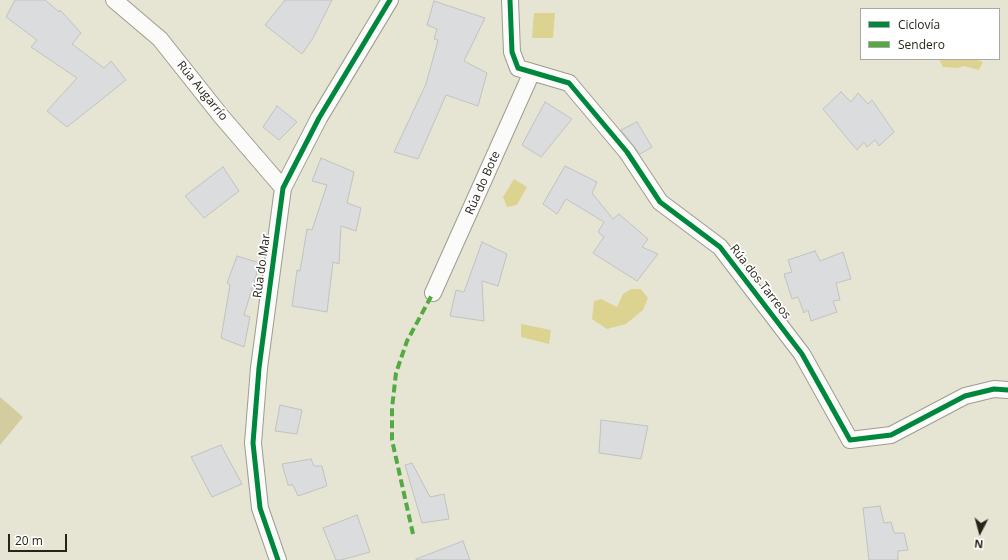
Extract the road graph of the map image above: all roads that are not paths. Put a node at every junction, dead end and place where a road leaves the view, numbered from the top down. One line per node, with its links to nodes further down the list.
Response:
1 (114, 0): 5 (street, Rúa Augarrío)
2 (390, 0): 5 (street, Rúa do Mar)
3 (510, 0): 4 (street, Rúa dos Tarreos)
4 (532, 72): 6 (street, Rúa do Bote); 7 (street, Rúa dos Tarreos)
5 (283, 188): 8 (street, Rúa do Mar)
6 (433, 293)
7 (1008, 390)
8 (278, 560)

